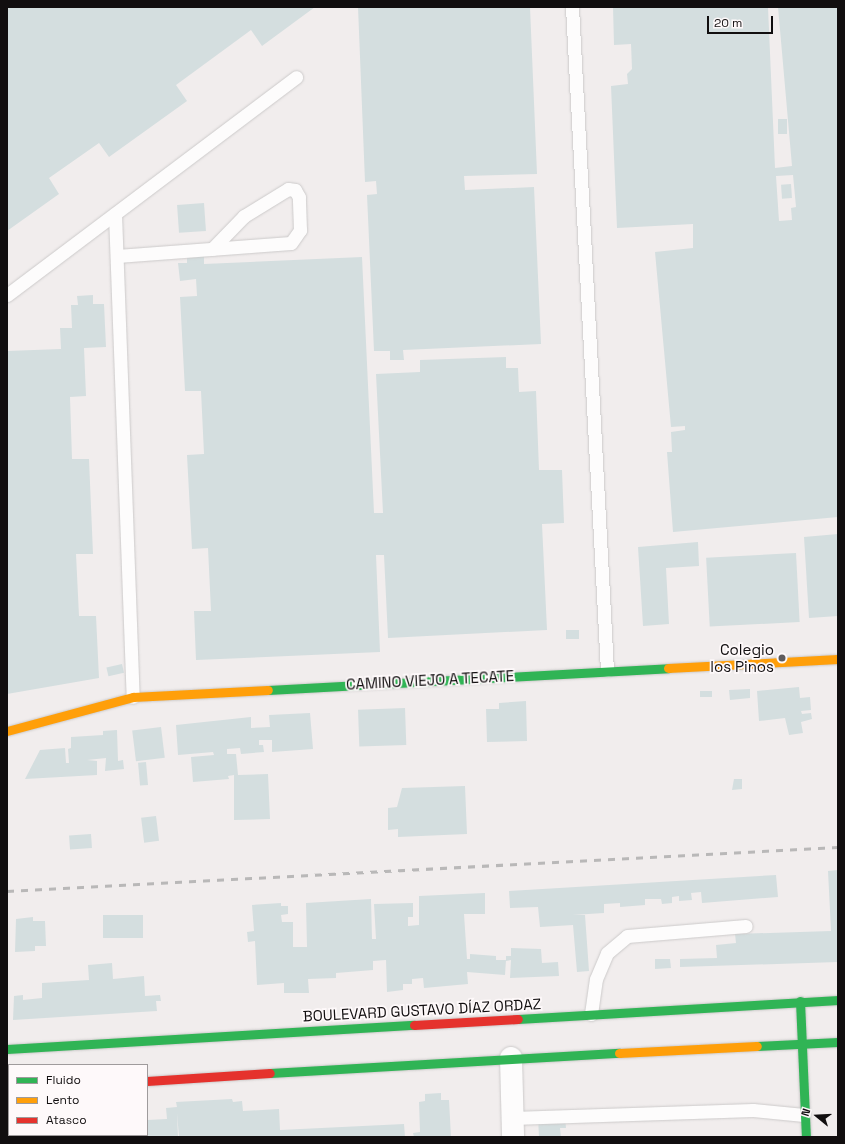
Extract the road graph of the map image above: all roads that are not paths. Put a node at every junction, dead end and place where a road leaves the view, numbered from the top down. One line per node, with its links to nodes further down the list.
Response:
1 (572, 7): 8 (lane)
2 (296, 77): 3 (lane)
3 (115, 214): 5 (lane); 6 (lane)
4 (212, 249): 4 (lane); 5 (lane)
5 (117, 256): 9 (lane)
6 (7, 296)
7 (838, 659): 8 (main road, CAMINO VIEJO A TECATE)
8 (607, 670): 9 (main road, CAMINO VIEJO A TECATE)
9 (133, 697): 10 (main road, CAMINO VIEJO A TECATE)
10 (16, 730): 11 (street, CAMINO VIEJO A TECATE)
11 (7, 744)
12 (746, 926): 15 (lane)
13 (838, 1000): 14 (main road, BOULEVARD GUSTAVO DÍAZ ORDAZ)
14 (800, 1001): 15 (main road, BOULEVARD GUSTAVO DÍAZ ORDAZ); 17 (main road)
15 (591, 1014): 18 (main road, BOULEVARD GUSTAVO DÍAZ ORDAZ)
16 (838, 1042): 17 (main road)
17 (803, 1044): 19 (main road); 21 (main road)
18 (7, 1049)
19 (511, 1058): 20 (main road); 22 (street)
20 (148, 1081)
21 (804, 1115): 22 (lane); 23 (main road)
22 (513, 1128)
23 (806, 1137)

